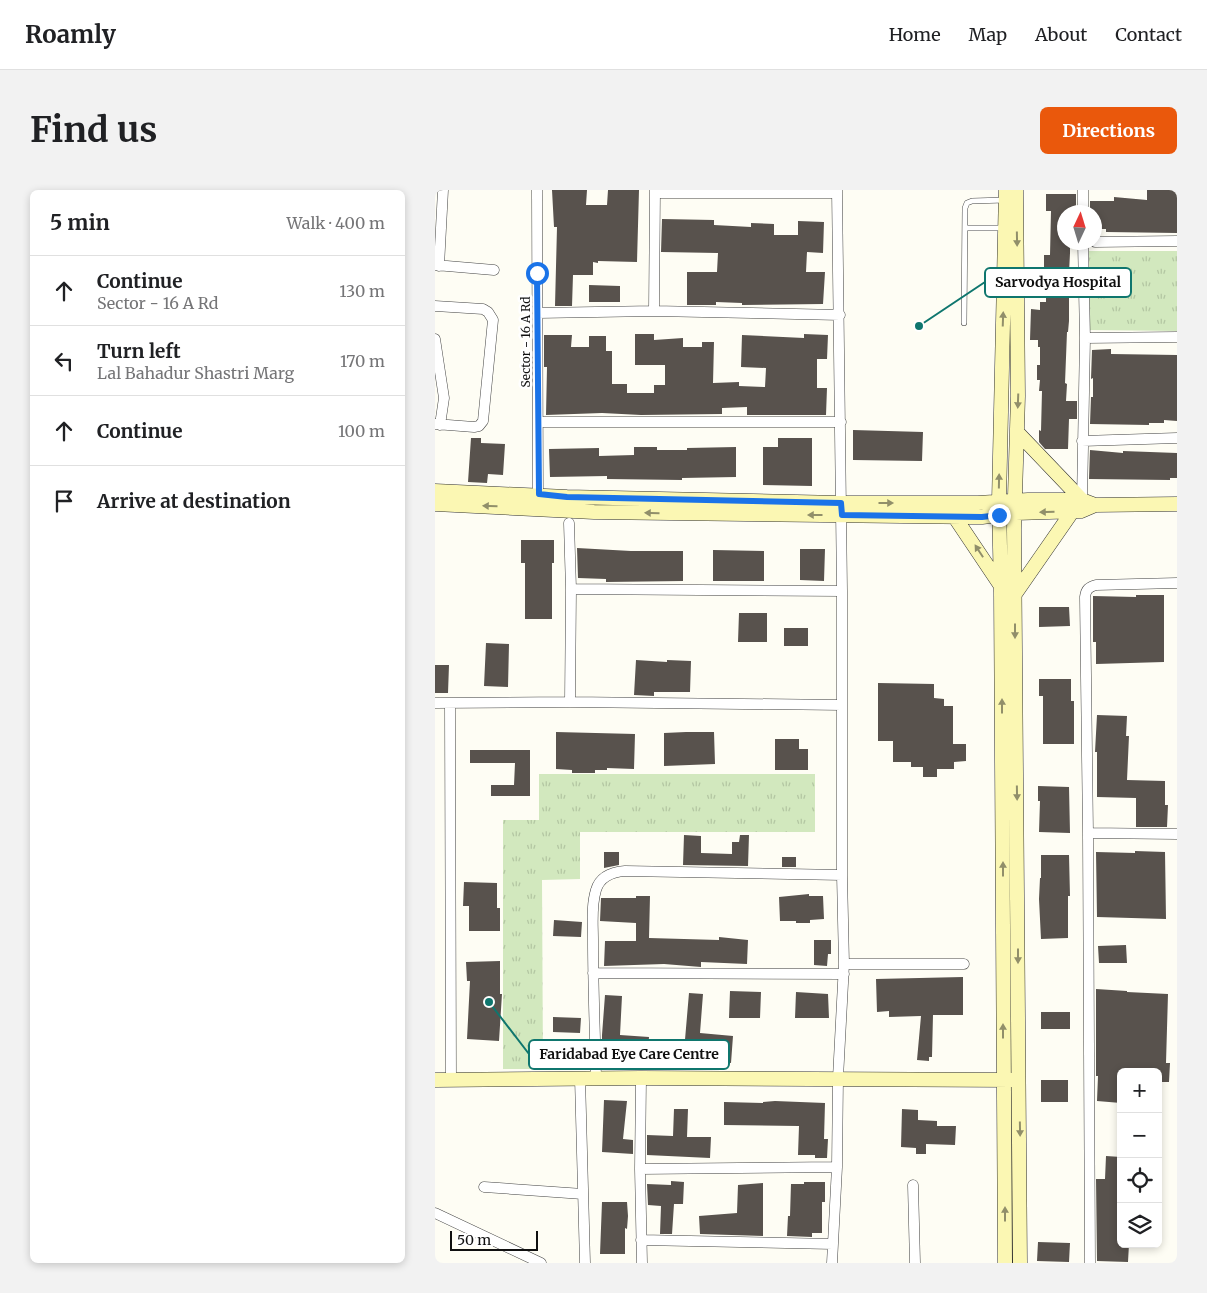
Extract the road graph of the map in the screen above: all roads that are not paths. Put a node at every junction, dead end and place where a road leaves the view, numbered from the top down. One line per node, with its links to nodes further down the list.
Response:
1 (443, 190): 13 (street)
2 (537, 190): 17 (street, Sector - 16 A Rd)
3 (1083, 190): 7 (street)
4 (655, 192): 5 (street); 16 (street)
5 (837, 192): 18 (street)
6 (1009, 193): 8 (lane); 9 (street); 26 (street, one-way to 26)
7 (1083, 205)
8 (965, 228): 9 (lane); 19 (lane)
9 (1006, 228): 35 (street, one-way to 9)
10 (1177, 241): 11 (street)
11 (1102, 242)
12 (1083, 250): 21 (street)
13 (437, 266): 14 (street)
14 (494, 270)
15 (435, 306): 25 (street)
16 (654, 311): 17 (street); 18 (street)
17 (537, 312): 23 (street, Sector - 16 A Rd)
18 (840, 315): 24 (street)
19 (964, 323)
20 (1177, 337): 21 (street)
21 (1085, 338): 28 (street)
22 (435, 339): 25 (street)
23 (538, 422): 24 (street); 30 (street, Sector - 16 A Rd)
24 (841, 422): 37 (street)
25 (438, 424)
26 (1017, 432): 33 (street); 34 (street)
27 (1177, 438): 28 (street)
28 (1082, 440): 34 (street)
29 (435, 491): 30 (street)
30 (539, 494): 36 (street, Sector - 16 A Rd); 37 (street)
31 (435, 504): 36 (street, one-way to 31)
32 (1177, 504): 34 (street)
33 (1014, 507): 34 (street); 35 (street); 44 (street)
34 (1082, 507): 44 (street)
35 (999, 508): 37 (street, one-way to 35); 38 (street); 41 (street)
36 (538, 509): 37 (street, one-way to 36)
37 (841, 509): 38 (street); 43 (street)
38 (954, 516): 41 (street, one-way to 38)
39 (569, 523): 42 (street)
40 (1177, 583): 51 (street)
41 (1001, 586): 49 (street, one-way to 41)
42 (571, 589): 43 (street); 45 (street)
43 (843, 591): 48 (street)
44 (1015, 594): 50 (street, one-way to 50)
45 (570, 702): 47 (street); 48 (street)
46 (435, 703): 47 (street)
47 (449, 703): 64 (street)
48 (842, 705): 53 (street)
49 (1002, 768): 50 (street); 55 (street, one-way to 49)
50 (1017, 768): 54 (street, one-way to 54)
51 (1089, 833): 52 (street); 84 (street)
52 (1177, 834)
53 (842, 875): 57 (street); 58 (street)
54 (1018, 898): 55 (street); 66 (street, one-way to 66)
55 (1003, 899): 65 (street, one-way to 55)
56 (964, 964): 57 (street)
57 (844, 969): 58 (street); 62 (street)
58 (593, 973): 60 (street)
59 (580, 1078): 60 (street); 64 (street); 73 (street)
60 (596, 1078): 61 (street)
61 (641, 1078): 62 (street); 68 (street)
62 (837, 1078): 65 (street); 67 (street)
63 (435, 1080): 64 (street)
64 (451, 1080)
65 (1004, 1080): 66 (street); 69 (street)
66 (1018, 1081): 70 (street, one-way to 70)
67 (837, 1166): 68 (street); 76 (street)
68 (639, 1169): 75 (street)
69 (1005, 1175): 70 (street); 82 (street, one-way to 69)
70 (1020, 1175): 83 (street)
71 (913, 1185): 81 (street)
72 (484, 1187): 73 (street)
73 (583, 1194): 78 (street)
74 (435, 1213): 77 (street)
75 (641, 1240): 76 (street); 79 (street)
76 (833, 1244): 80 (street)
77 (541, 1263)
78 (585, 1263)
79 (642, 1263)
80 (832, 1263)
81 (915, 1263)
82 (1005, 1263)
83 (1020, 1263)
84 (1089, 1263)

